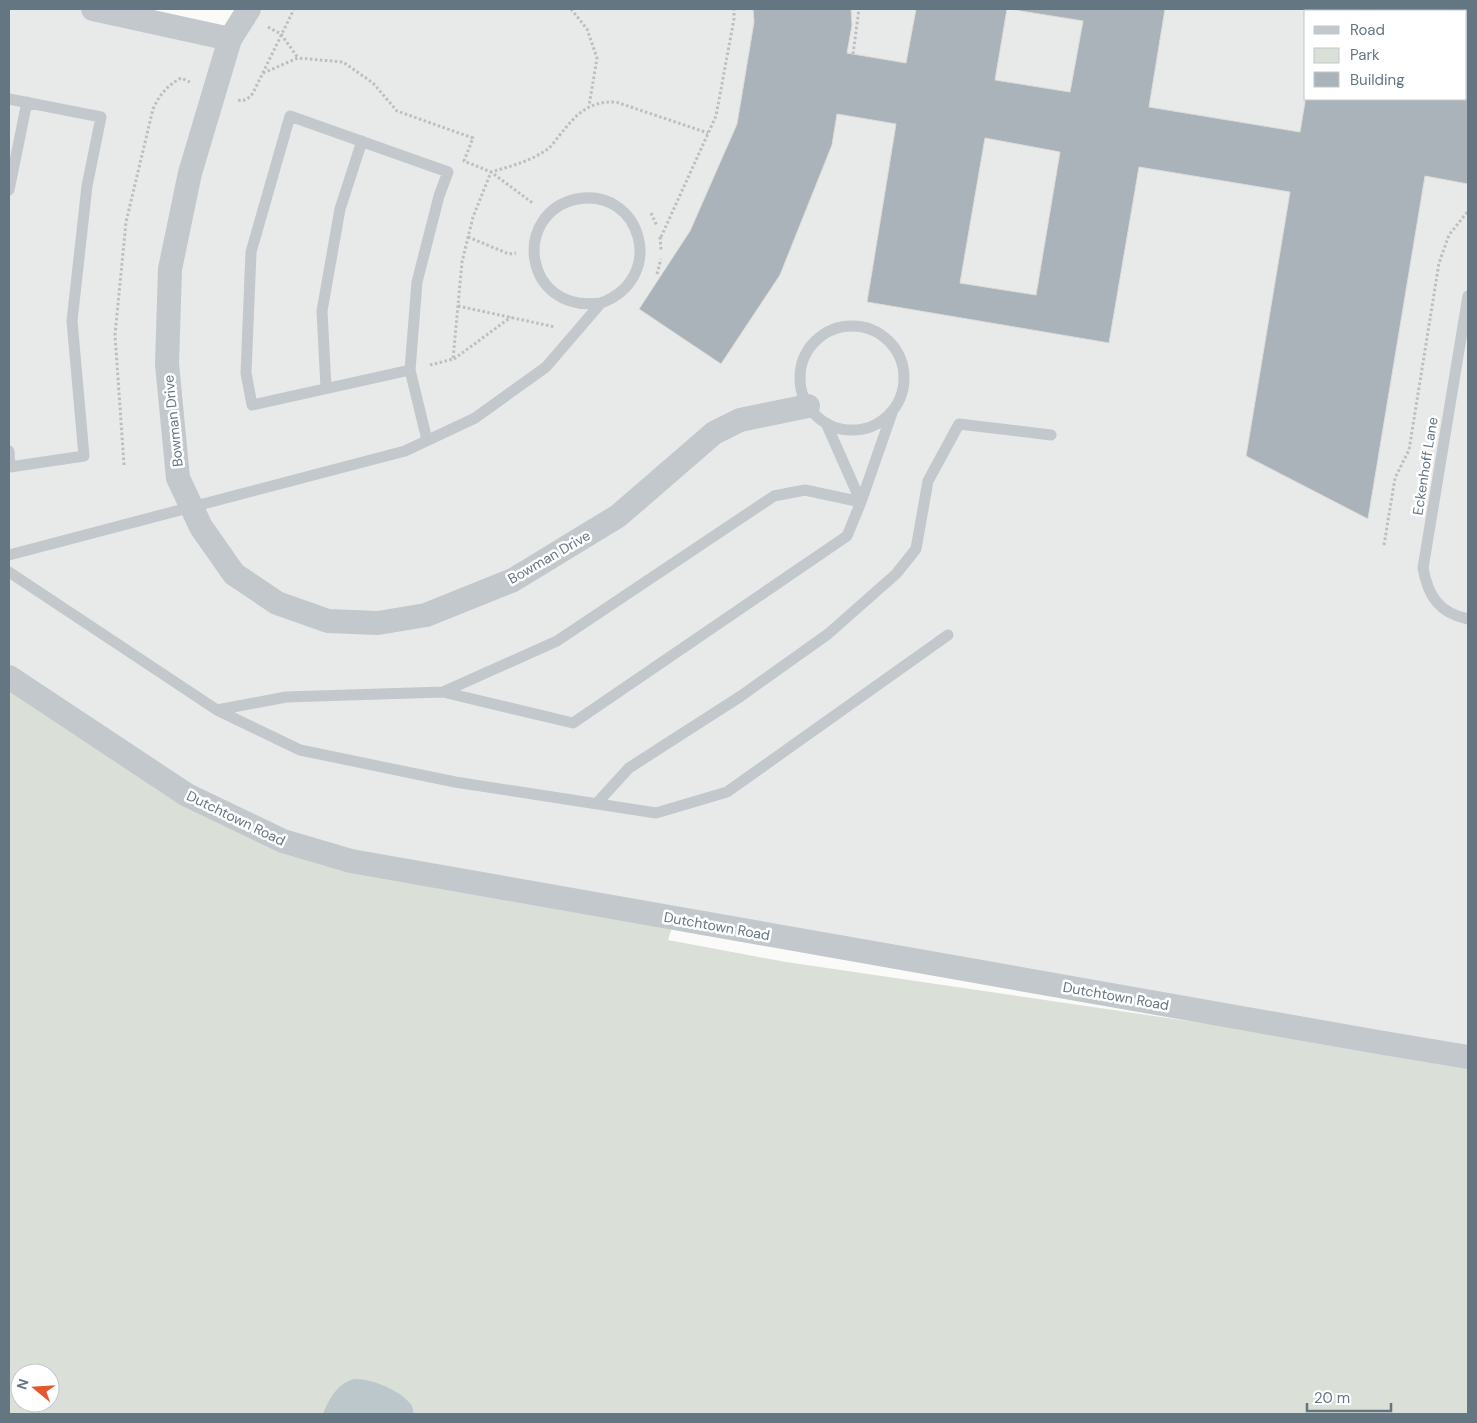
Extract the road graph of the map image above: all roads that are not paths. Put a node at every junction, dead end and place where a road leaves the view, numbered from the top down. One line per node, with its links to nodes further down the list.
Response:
1 (93, 9): 3 (street)
2 (248, 11): 3 (street, Bowman Drive)
3 (230, 39): 19 (street, Bowman Drive)
4 (9, 99): 5 (lane)
5 (27, 102): 7 (lane); 17 (lane)
6 (362, 141): 10 (lane); 11 (lane); 11 (lane)
7 (9, 190)
8 (1468, 296): 22 (lane, Eckenhoff Lane)
9 (601, 303): 9 (lane); 16 (lane)
10 (410, 370): 11 (lane); 16 (lane)
11 (326, 388)
12 (808, 406): 13 (lane); 14 (lane); 19 (street, Bowman Drive)
13 (893, 410): 14 (lane); 18 (lane)
14 (826, 423): 18 (lane)
15 (1051, 435): 27 (lane)
16 (427, 440): 19 (lane)
17 (9, 451)
18 (861, 502): 25 (lane); 25 (lane)
19 (192, 507): 20 (lane)
20 (9, 555)
21 (9, 572): 26 (lane)
22 (1468, 618)
23 (948, 635): 27 (lane)
24 (9, 677): 28 (street, Dutchtown Road)
25 (443, 692): 26 (lane)
26 (217, 710): 27 (lane)
27 (597, 803)
28 (1468, 1057)

